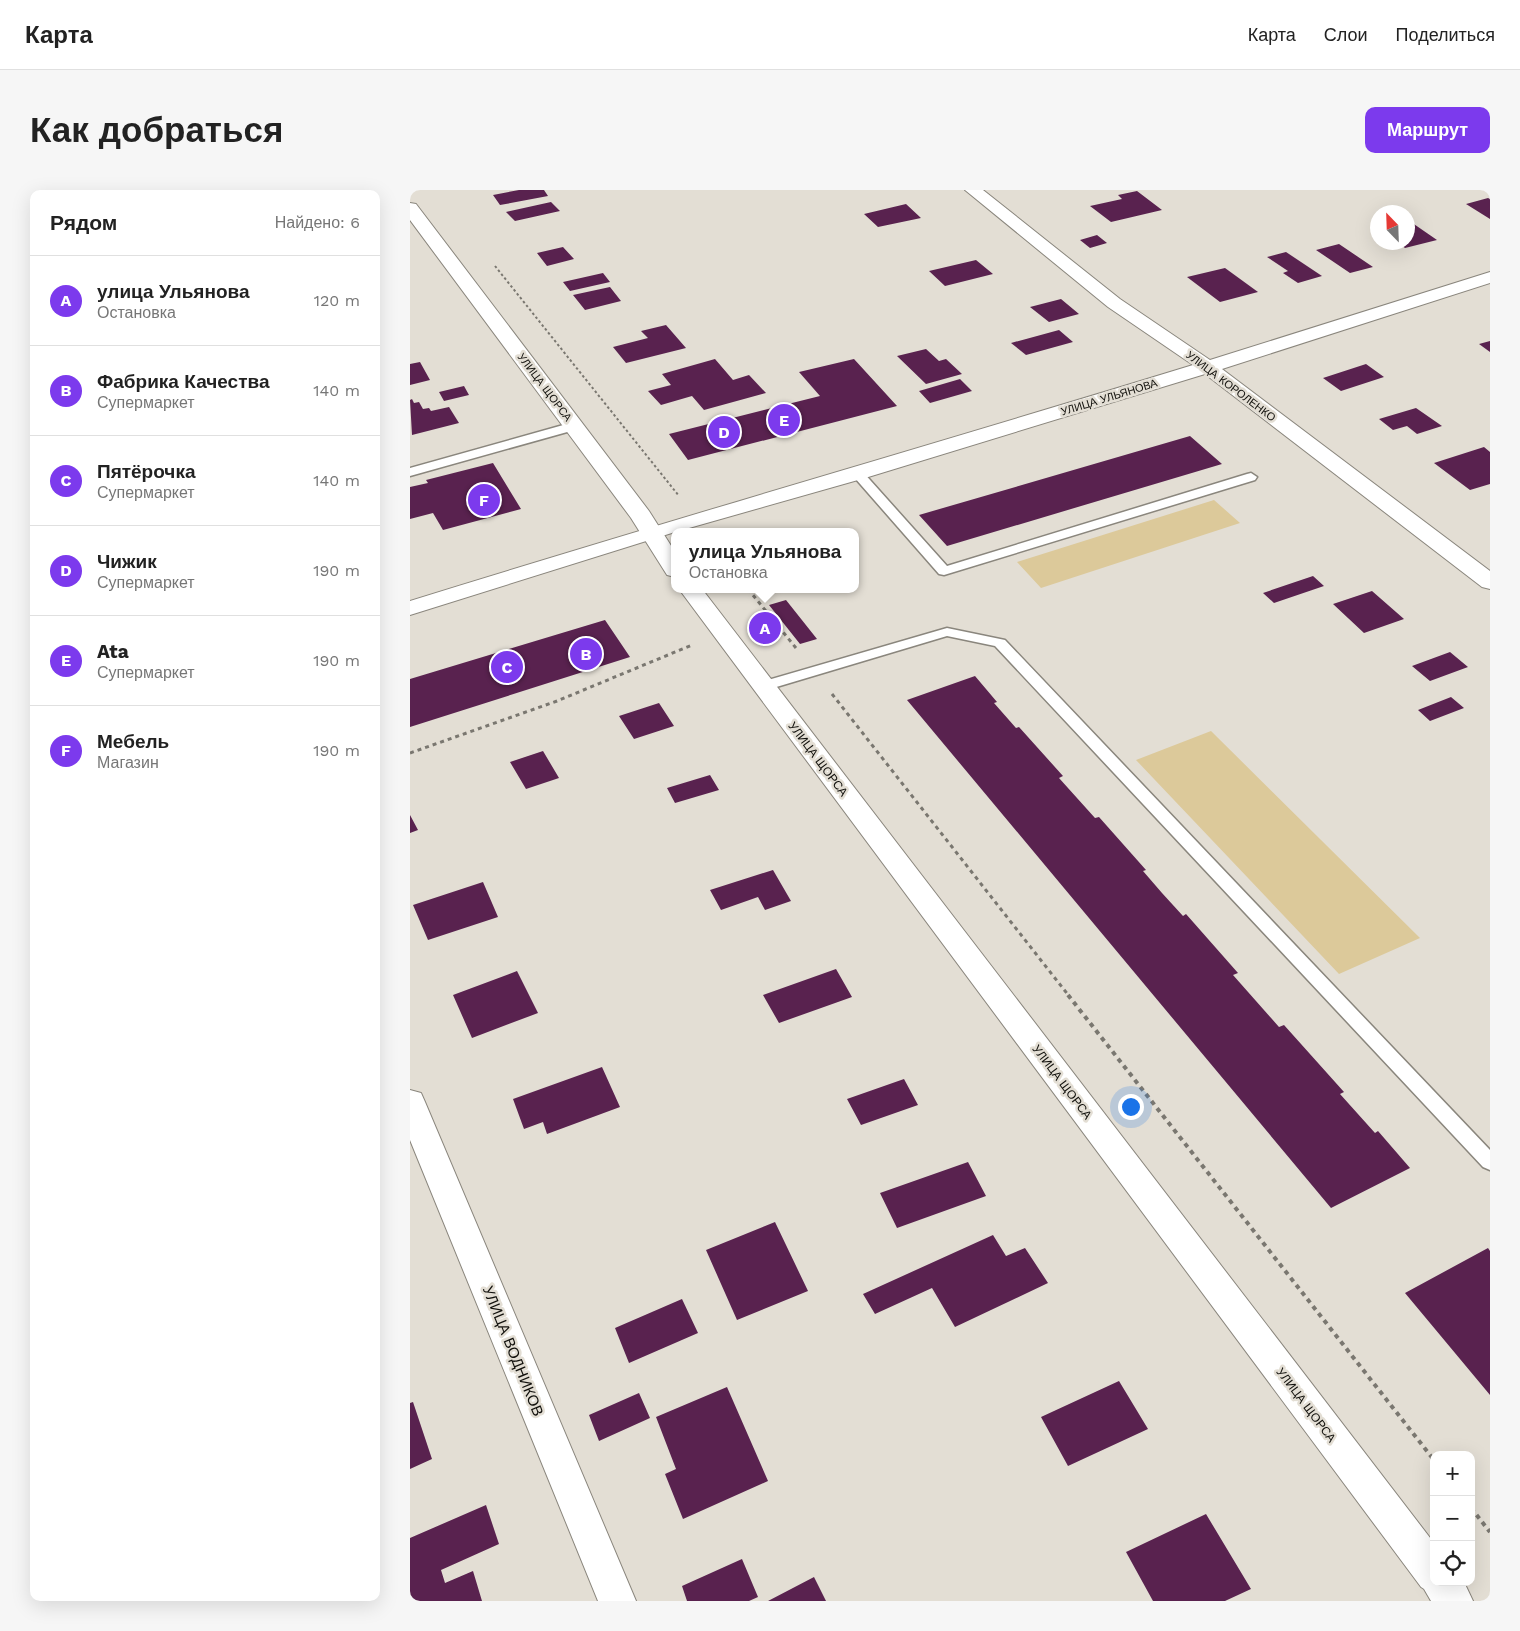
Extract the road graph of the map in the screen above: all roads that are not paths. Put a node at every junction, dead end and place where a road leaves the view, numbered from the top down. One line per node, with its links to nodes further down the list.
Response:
1 (973, 190): 4 (street, УЛИЦА КОРОЛЕНКО)
2 (410, 208): 5 (street, УЛИЦА ЩОРСА)
3 (1490, 277): 4 (street, УЛИЦА УЛЬЯНОВА)
4 (1208, 367): 7 (street, УЛИЦА УЛЬЯНОВА); 11 (street, УЛИЦА КОРОЛЕНКО)
5 (574, 426): 6 (lane); 9 (street, УЛИЦА ЩОРСА)
6 (410, 472)
7 (858, 474): 8 (lane); 9 (street, УЛИЦА УЛЬЯНОВА)
8 (1252, 477)
9 (652, 534): 10 (street, УЛИЦА ЩОРСА); 13 (street, УЛИЦА УЛЬЯНОВА)
10 (671, 564)
11 (1490, 582)
12 (693, 593): 14 (street, УЛИЦА ЩОРСА)
13 (410, 608)
14 (763, 686): 16 (lane); 17 (street, УЛИЦА ЩОРСА)
15 (410, 1102): 19 (street, УЛИЦА ВОДНИКОВ)
16 (1490, 1162)
17 (1430, 1569)
18 (1443, 1586): 20 (street)
19 (617, 1601)
20 (1454, 1601)

